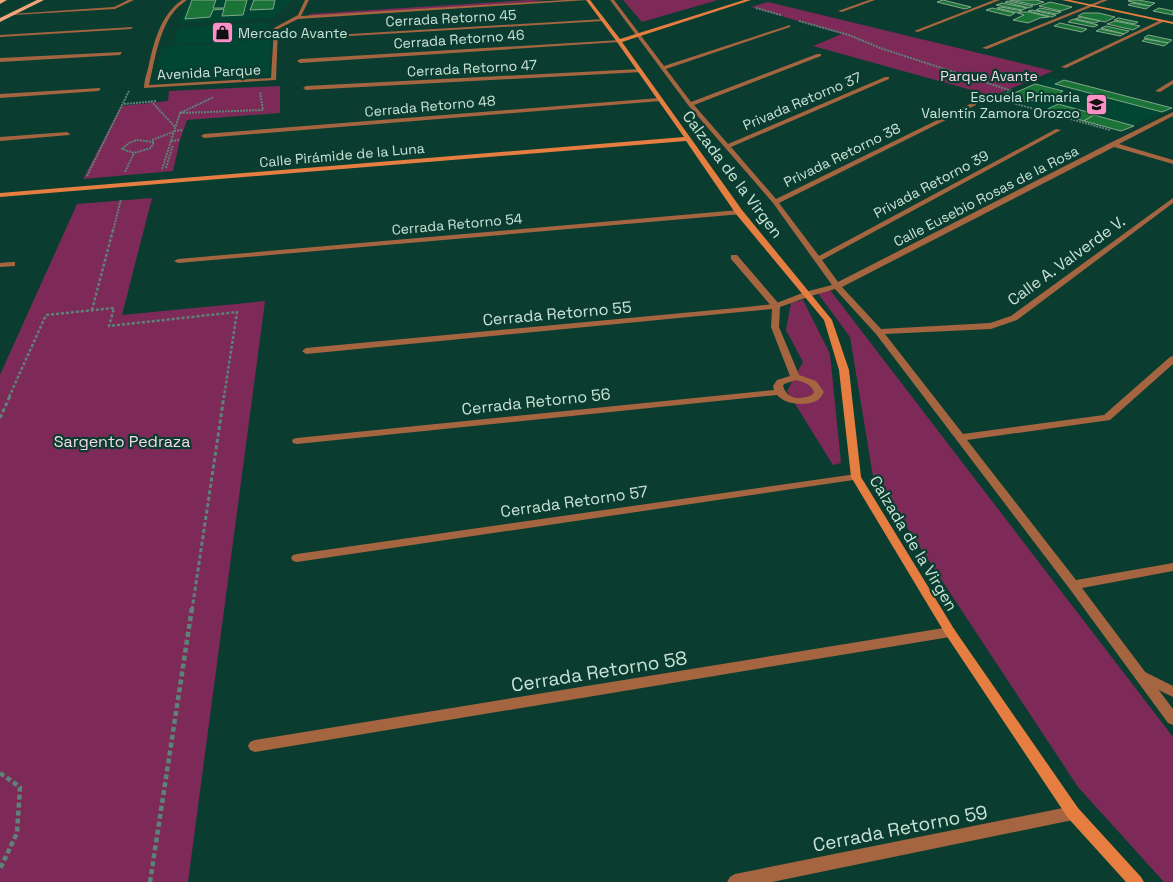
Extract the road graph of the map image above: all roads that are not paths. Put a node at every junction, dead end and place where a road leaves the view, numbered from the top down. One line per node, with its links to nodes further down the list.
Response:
1 (4, 0): 14 (main road)
2 (41, 0): 18 (main road)
3 (132, 0): 18 (street)
4 (185, 0): 19 (street, Avenida Parque)
5 (307, 0): 17 (street)
6 (499, 0): 17 (street)
7 (587, 0): 19 (street); 21 (main road, Calzada de la Virgen)
8 (612, 0): 27 (street, Calzada de la Virgen)
9 (749, 0): 27 (main road)
10 (873, 0): 16 (street)
11 (998, 0): 26 (street)
12 (1064, 0): 15 (main road)
13 (1106, 0): 15 (street)
14 (0, 2)
15 (1092, 6): 22 (main road); 31 (street)
16 (840, 11)
17 (304, 13): 19 (street)
18 (13, 14): 20 (main road)
19 (299, 18)
20 (0, 20)
21 (603, 20): 29 (street, Cerrada Retorno 45); 30 (main road, Calzada de la Virgen)
22 (1163, 21): 23 (main road); 36 (street)
23 (1173, 23)
24 (788, 26): 37 (street)
25 (131, 28): 28 (street)
26 (916, 31)
27 (639, 34): 30 (main road); 37 (street, Calzada de la Virgen)
28 (0, 36)
29 (300, 38)
30 (619, 41): 35 (street, Cerrada Retorno 46); 38 (main road, Calzada de la Virgen)
31 (985, 48)
32 (120, 53): 34 (street)
33 (818, 55): 46 (street)
34 (0, 60)
35 (300, 61)
36 (1064, 67)
37 (663, 68): 46 (street, Calzada de la Virgen)
38 (640, 71): 41 (street, Cerrada Retorno 47); 45 (main road, Calzada de la Virgen)
39 (887, 78): 55 (street, Privada Retorno 37)
40 (1173, 82): 43 (street)
41 (306, 88)
42 (98, 89): 44 (street)
43 (1158, 91)
44 (0, 96)
45 (659, 100): 51 (street, Cerrada Retorno 48); 52 (main road, Calzada de la Virgen)
46 (690, 104): 55 (street, Calzada de la Virgen)
47 (974, 104): 59 (street, Privada Retorno 38)
48 (1173, 114): 54 (street, Calle Eusebio Rosas de la Rosa)
49 (1058, 130): 63 (street, Privada Retorno 39)
50 (67, 134): 53 (street)
51 (204, 136)
52 (687, 138): 57 (main road, Calle Pirámide de la Luna); 60 (main road, Calzada de la Virgen)
53 (0, 139)
54 (1112, 144): 56 (street); 66 (street, Calle Eusebio Rosas de la Rosa)
55 (726, 147): 59 (street, Calzada de la Virgen)
56 (1173, 162)
57 (0, 195)
58 (1173, 200): 69 (street, Calle A. Valverde V.)
59 (775, 202): 63 (street, Calzada de la Virgen)
60 (739, 212): 62 (street, Cerrada Retorno 54); 67 (main road, Calzada de la Virgen)
61 (734, 257): 68 (street)
62 (178, 260)
63 (817, 260): 66 (street, Calzada de la Virgen)
64 (12, 264): 65 (street)
65 (0, 265)
66 (836, 286): 67 (street, Calle Eusebio Rosas de la Rosa); 69 (street, Calzada de la Virgen)
67 (808, 294): 68 (street, Cerrada Retorno 55); 76 (main road, Calzada de la Virgen)
68 (776, 306): 70 (street, Cerrada Retorno 55); 72 (street)
69 (879, 332): 74 (street, Calzada de la Virgen)
70 (306, 350)
71 (1173, 358): 74 (street)
72 (795, 377): 73 (street); 73 (street)
73 (778, 392): 75 (street, Cerrada Retorno 56)
74 (960, 438): 79 (street, Calzada de la Virgen)
75 (297, 441)
76 (856, 477): 77 (street, Cerrada Retorno 57); 80 (main road, Calzada de la Virgen)
77 (297, 558)
78 (1173, 567): 79 (street)
79 (1073, 585): 81 (street, Calzada de la Virgen)
80 (950, 632): 84 (street, Cerrada Retorno 58); 85 (main road, Calzada de la Virgen)
81 (1138, 673): 82 (street); 83 (street, Calzada de la Virgen)
82 (1173, 692)
83 (1173, 719)
84 (255, 746)
85 (1073, 813): 86 (street, Cerrada Retorno 59); 87 (main road, Calzada de la Virgen)
86 (734, 882)
87 (1136, 882)

